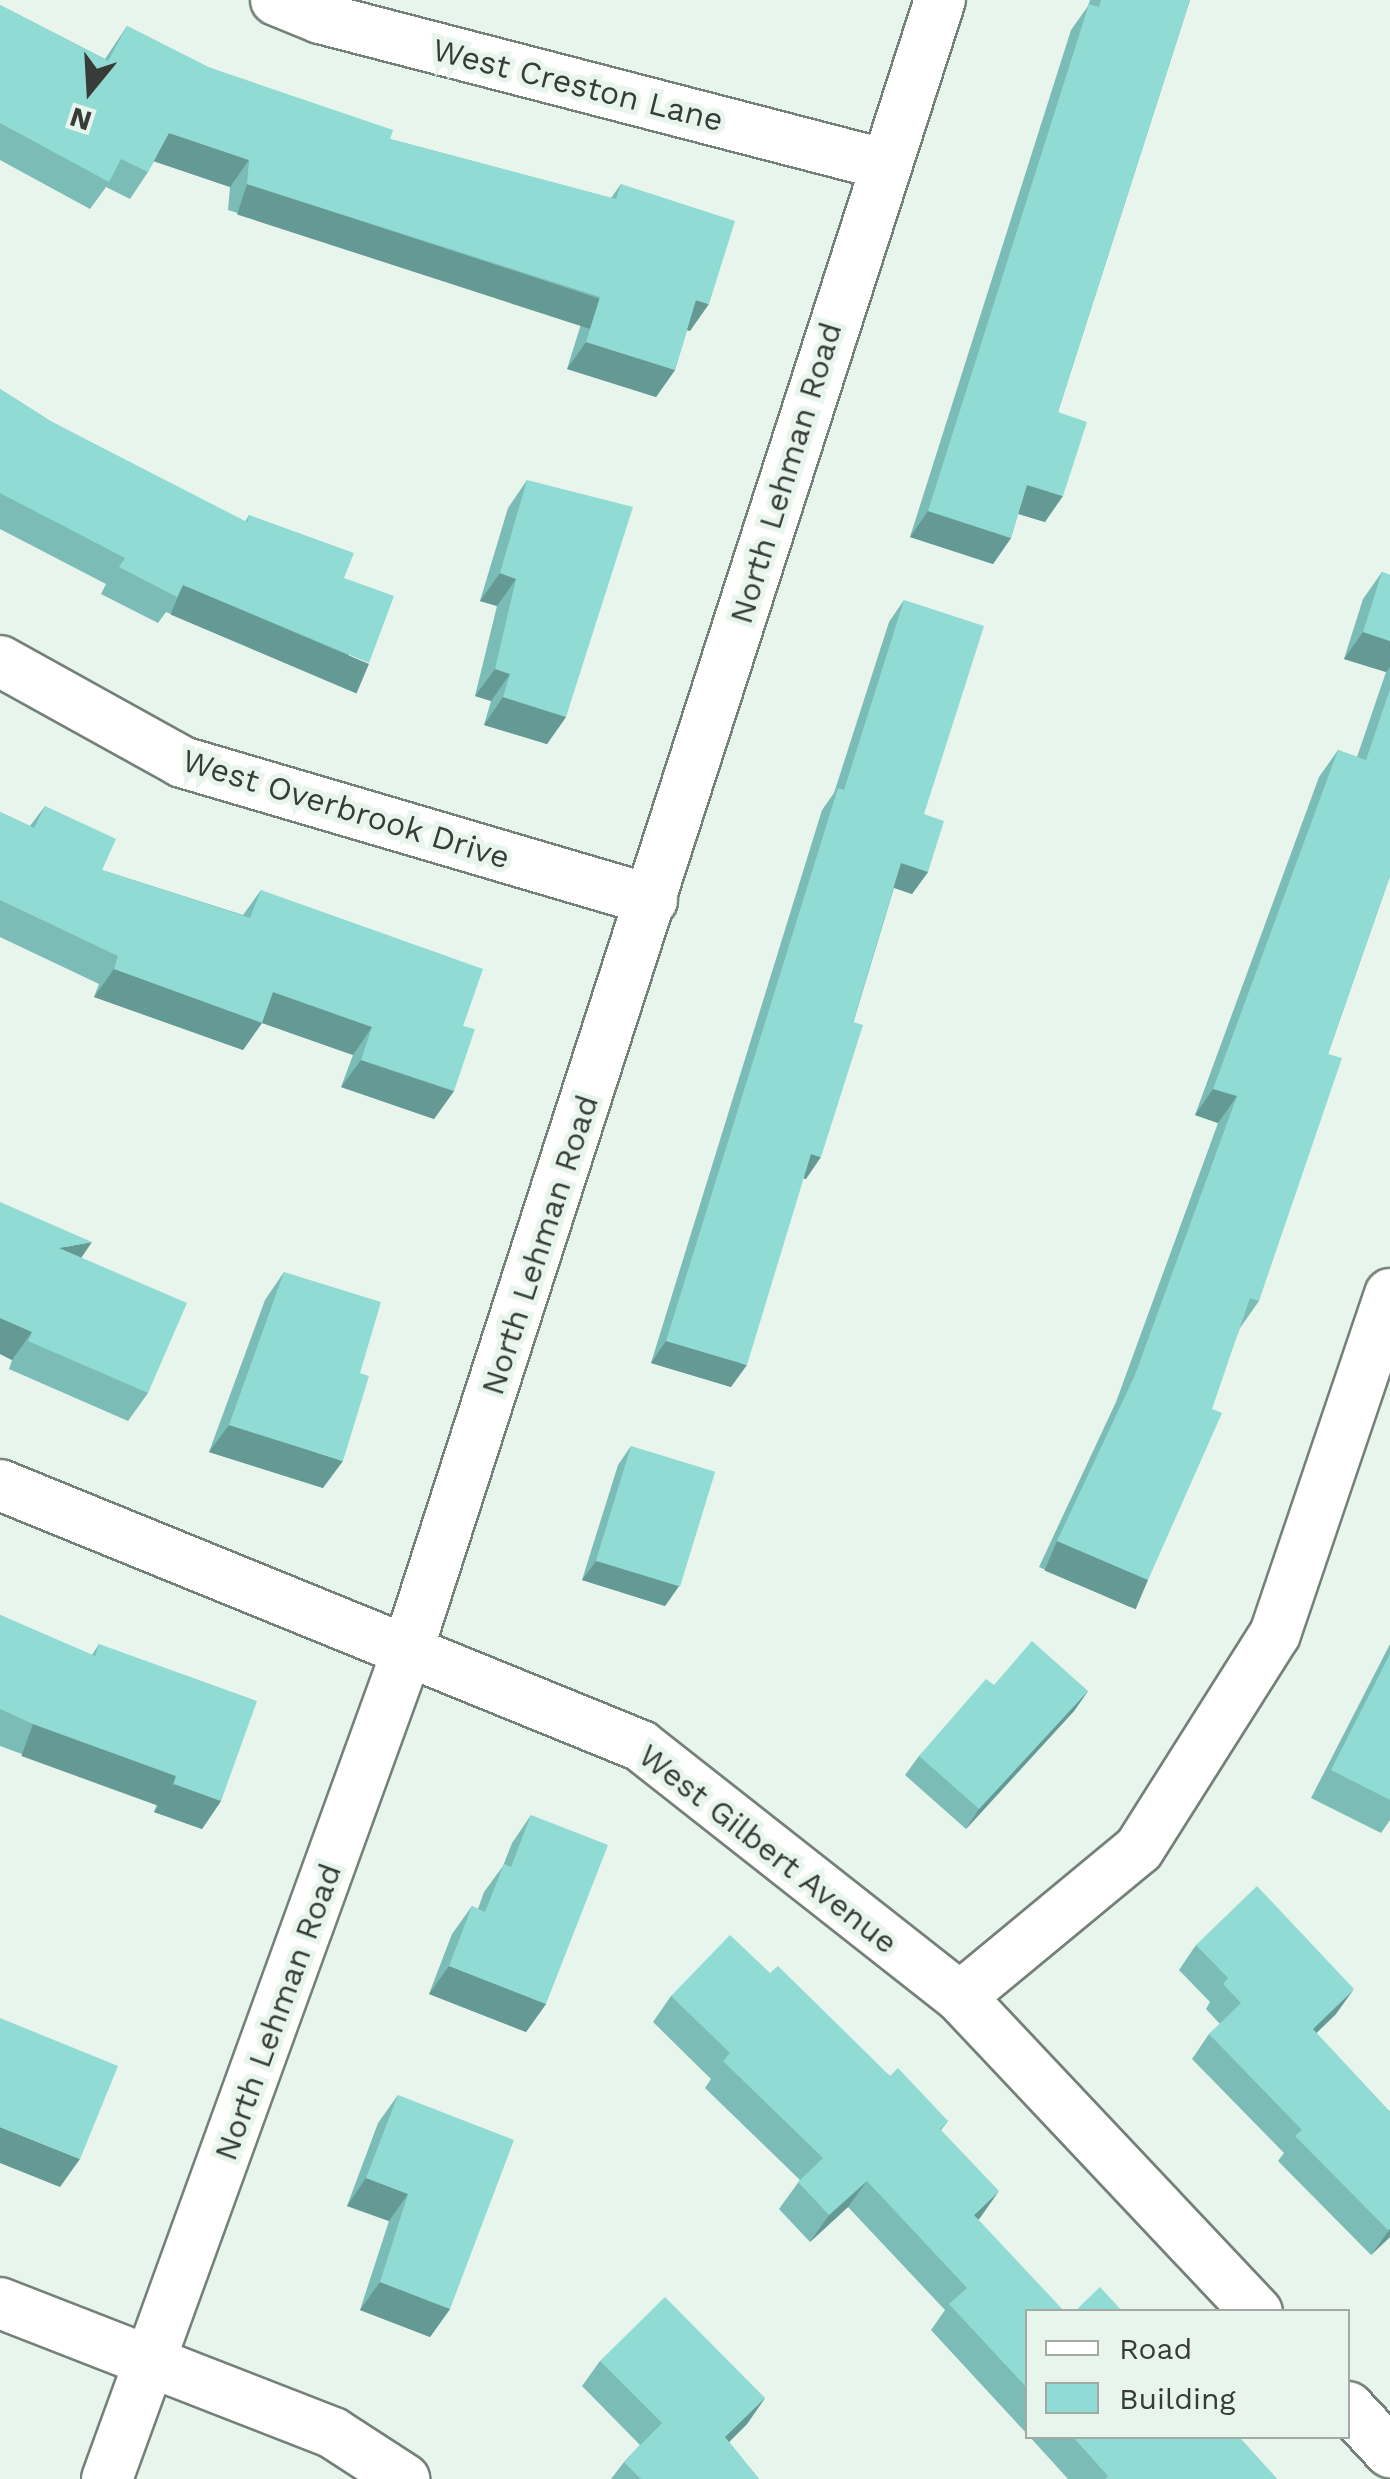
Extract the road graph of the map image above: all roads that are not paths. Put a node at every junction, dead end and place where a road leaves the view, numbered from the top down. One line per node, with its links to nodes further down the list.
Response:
1 (276, 0): 3 (street, West Creston Lane)
2 (940, 0): 3 (street, North Lehman Road)
3 (883, 164): 5 (street, North Lehman Road)
4 (0, 660): 5 (street, West Overbrook Drive)
5 (652, 900): 8 (street, North Lehman Road)
6 (1390, 1294): 9 (street)
7 (0, 1485): 8 (street, West Gilbert Avenue)
8 (407, 1652): 9 (street, West Gilbert Avenue); 12 (street, North Lehman Road)
9 (960, 1997): 11 (street, West Gilbert Avenue)
10 (0, 2303): 12 (street)
11 (1254, 2309)
12 (154, 2360): 15 (street, North Lehman Road); 16 (street)
13 (1350, 2409): 14 (street)
14 (1390, 2452)
15 (108, 2479)
16 (404, 2479)

